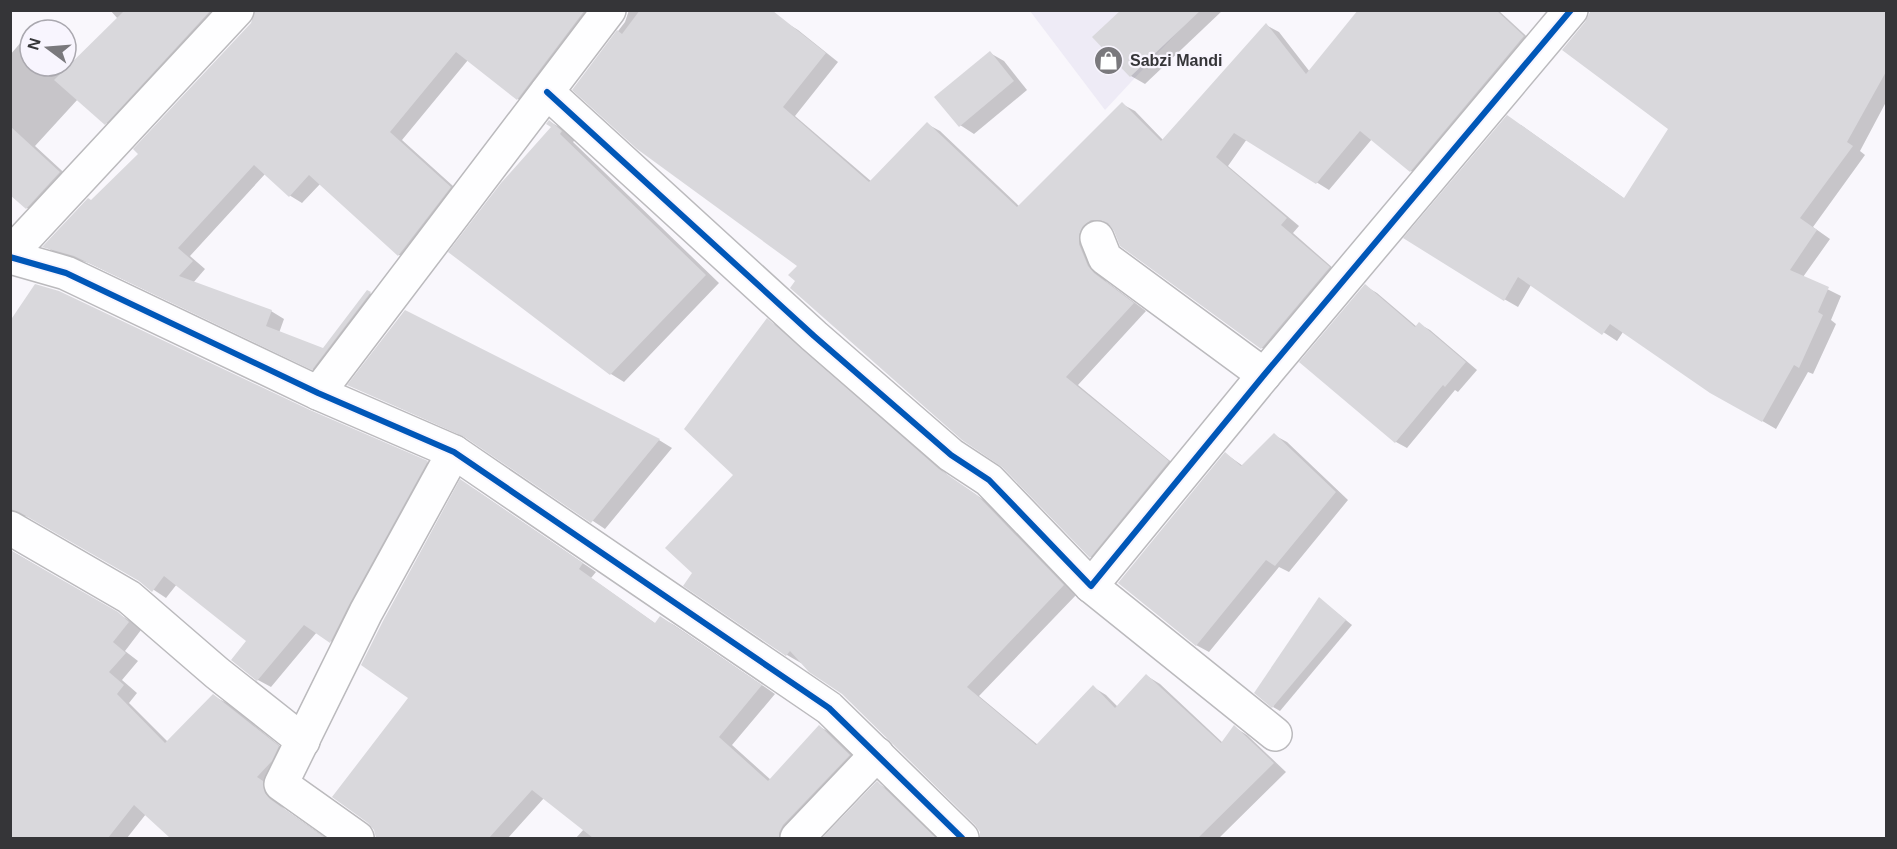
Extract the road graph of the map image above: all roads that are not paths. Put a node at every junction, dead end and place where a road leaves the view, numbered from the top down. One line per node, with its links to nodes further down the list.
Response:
1 (237, 10): 6 (street)
2 (609, 10): 4 (street)
3 (1571, 10): 7 (street)
4 (547, 92): 8 (street); 11 (street)
5 (1097, 238): 7 (street)
6 (10, 256): 8 (street)
7 (1264, 375): 11 (street)
8 (318, 393): 9 (street)
9 (454, 452): 13 (street); 14 (street)
10 (10, 528): 13 (street)
11 (1091, 586): 12 (street)
12 (1275, 734)
13 (303, 741): 15 (street)
14 (877, 754): 16 (street); 17 (street)
15 (357, 838)
16 (797, 838)
17 (962, 838)

